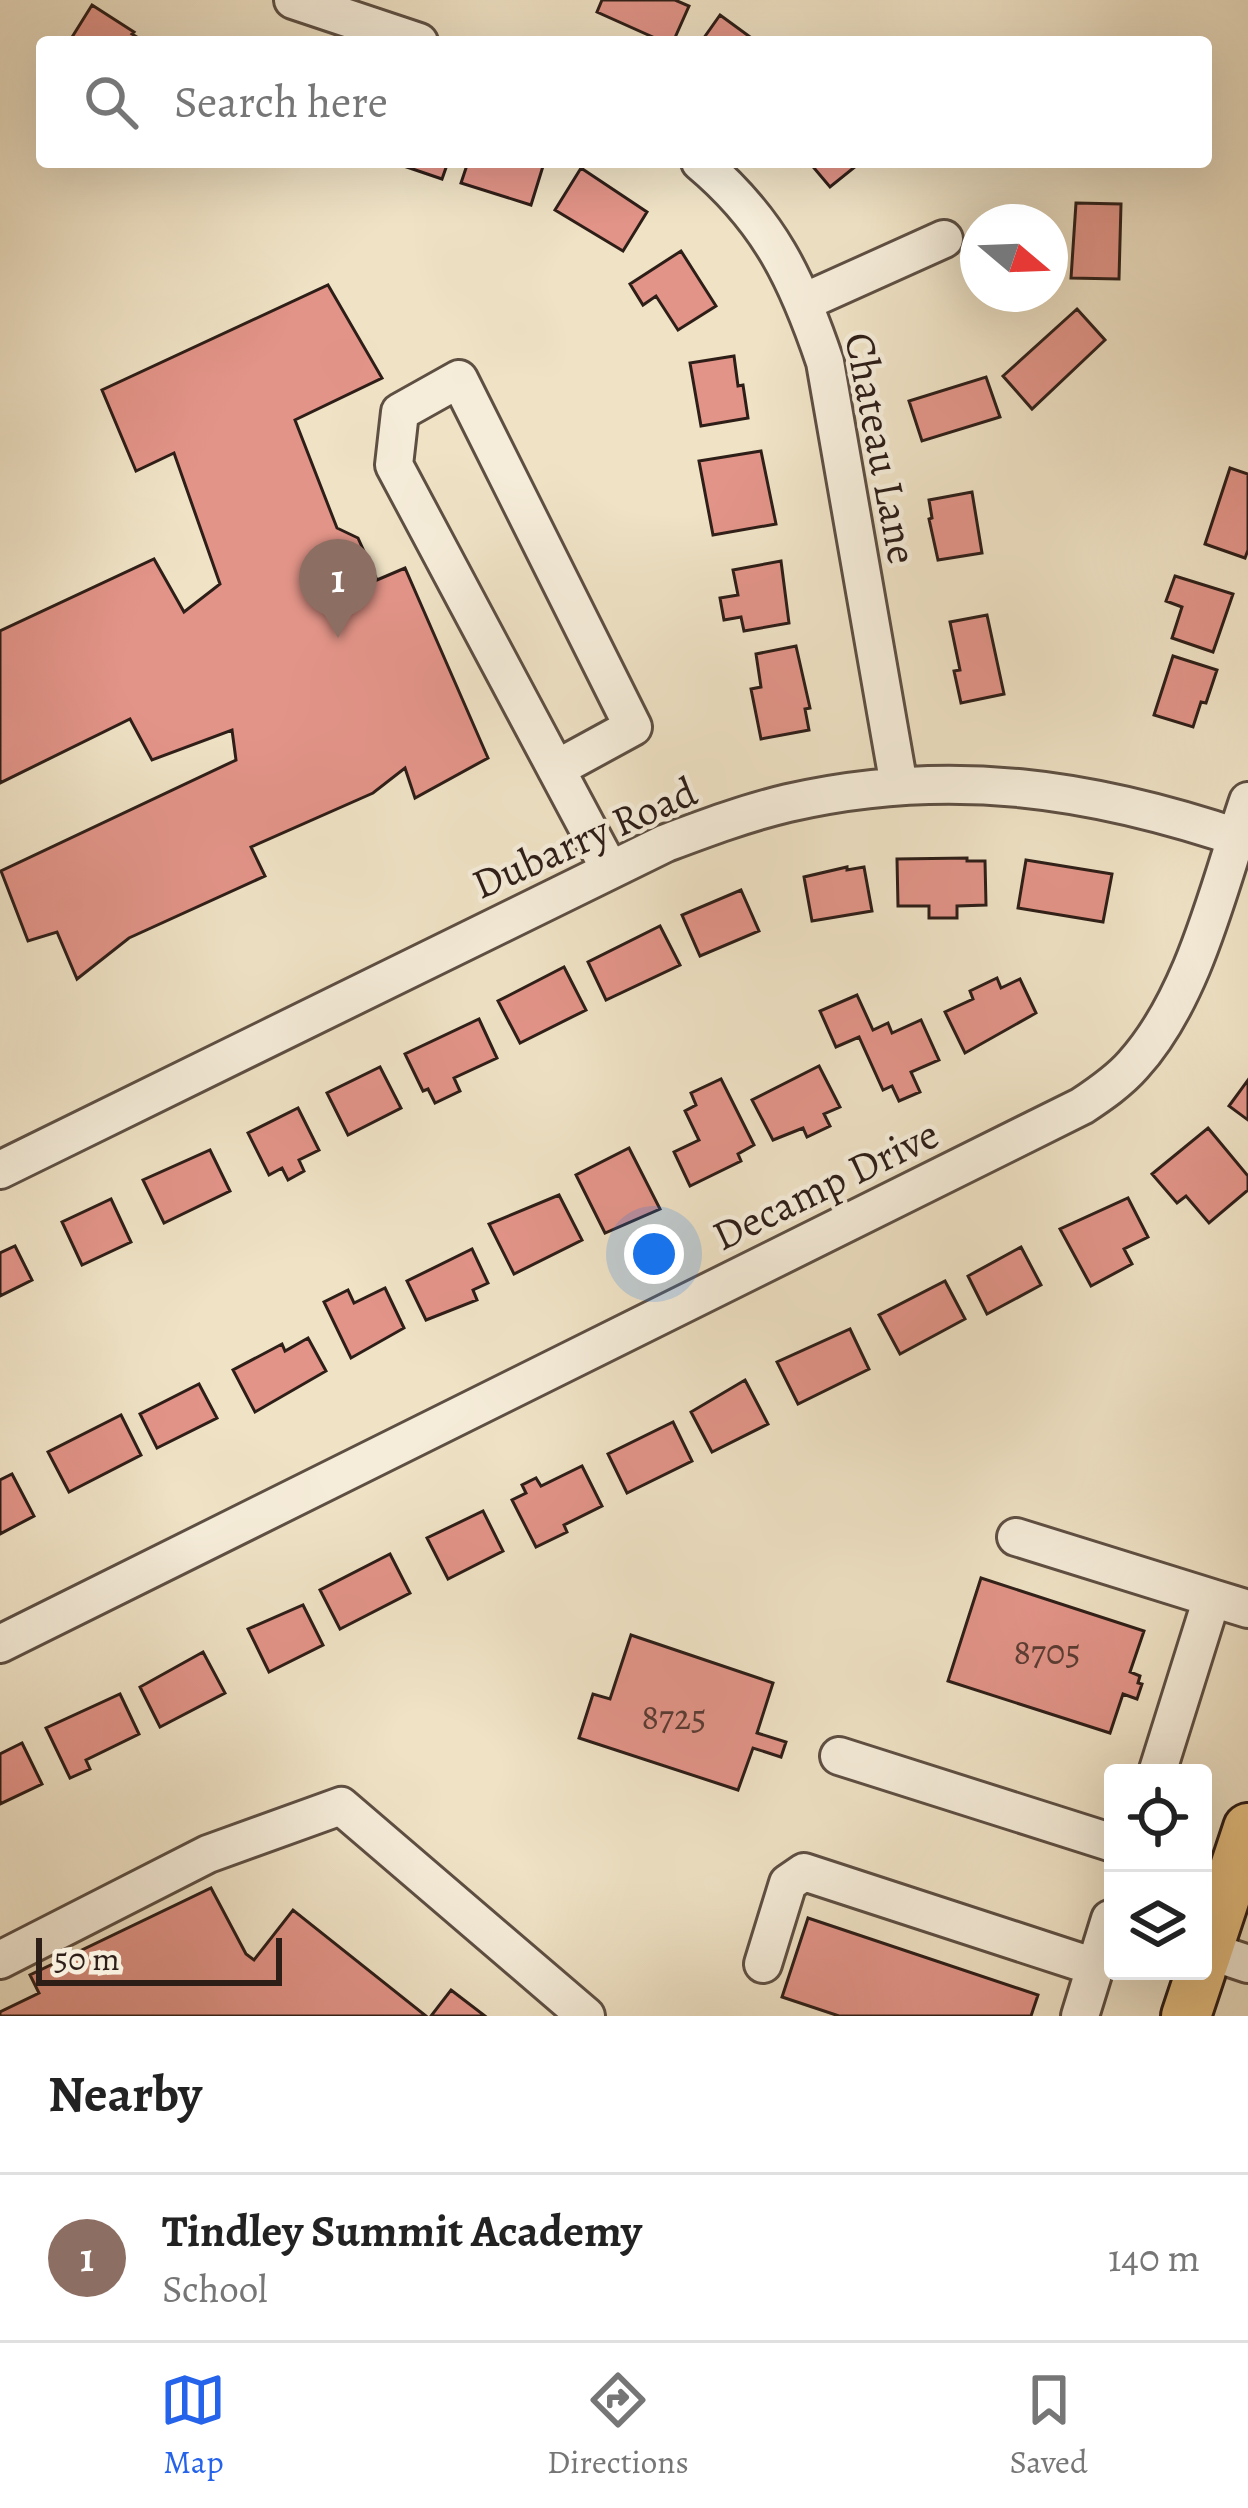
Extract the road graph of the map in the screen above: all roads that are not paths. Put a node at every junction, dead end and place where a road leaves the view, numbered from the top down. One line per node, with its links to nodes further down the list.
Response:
1 (293, 0): 2 (street)
2 (400, 24)
3 (707, 168): 5 (street, Chateau Lane)
4 (944, 239): 5 (street)
5 (804, 302): 7 (street, Chateau Lane)
6 (556, 769): 6 (street); 10 (street)
7 (899, 786): 9 (street, Dubarry Road); 10 (street, Dubarry Road)
8 (1248, 801): 9 (street, Decamp Drive)
9 (1242, 839): 15 (street, Decamp Drive)
10 (610, 870): 11 (street, Dubarry Road)
11 (0, 1170)
12 (1016, 1537): 13 (street)
13 (1212, 1598): 14 (street); 17 (street)
14 (1248, 1609)
15 (0, 1644)
16 (839, 1756): 19 (street)
17 (1160, 1764)
18 (1248, 1828): 22 (main road)
19 (1104, 1840)
20 (1104, 1940): 24 (street)
21 (0, 1960): 26 (street)
22 (1212, 1960)
23 (763, 1964): 24 (street)
24 (1095, 1967): 27 (street)
25 (1203, 1980): 28 (main road)
26 (586, 2016)
27 (1080, 2016)
28 (1186, 2016)

